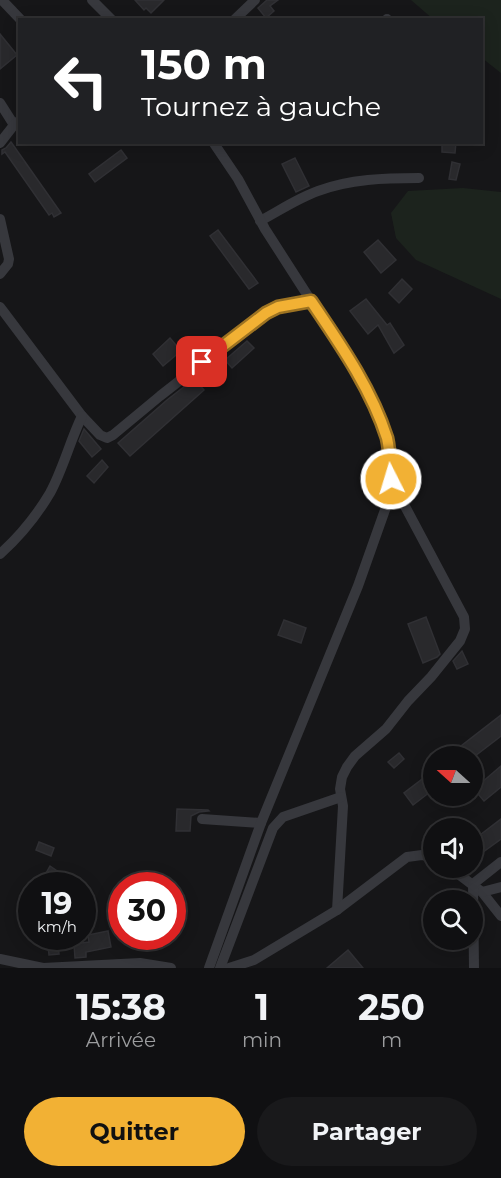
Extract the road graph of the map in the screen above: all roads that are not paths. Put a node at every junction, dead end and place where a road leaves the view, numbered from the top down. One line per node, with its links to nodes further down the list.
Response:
1 (2, 0): 4 (street)
2 (92, 0): 5 (street)
3 (255, 0): 6 (street)
4 (19, 18)
5 (110, 18)
6 (236, 18)
7 (0, 103): 8 (street)
8 (17, 123): 9 (street)
9 (0, 143)
10 (214, 144): 13 (street)
11 (419, 178): 13 (street)
12 (0, 219): 14 (street)
13 (260, 221): 15 (street)
14 (0, 274)
15 (311, 301): 17 (street); 18 (street)
16 (0, 307): 17 (street)
17 (82, 416): 19 (street)
18 (391, 479): 20 (street); 22 (street)
19 (0, 554)
20 (341, 797): 28 (street); 33 (street)
21 (201, 819): 22 (street)
22 (261, 824): 32 (street)
23 (423, 855): 28 (street)
24 (501, 862): 27 (street)
25 (464, 878): 27 (street)
26 (501, 887): 27 (street)
27 (477, 888): 29 (street); 35 (street)
28 (337, 910): 34 (street)
29 (501, 916)
30 (0, 959): 31 (street)
31 (171, 968)
32 (209, 968)
33 (220, 968)
34 (229, 968)
35 (474, 968)

